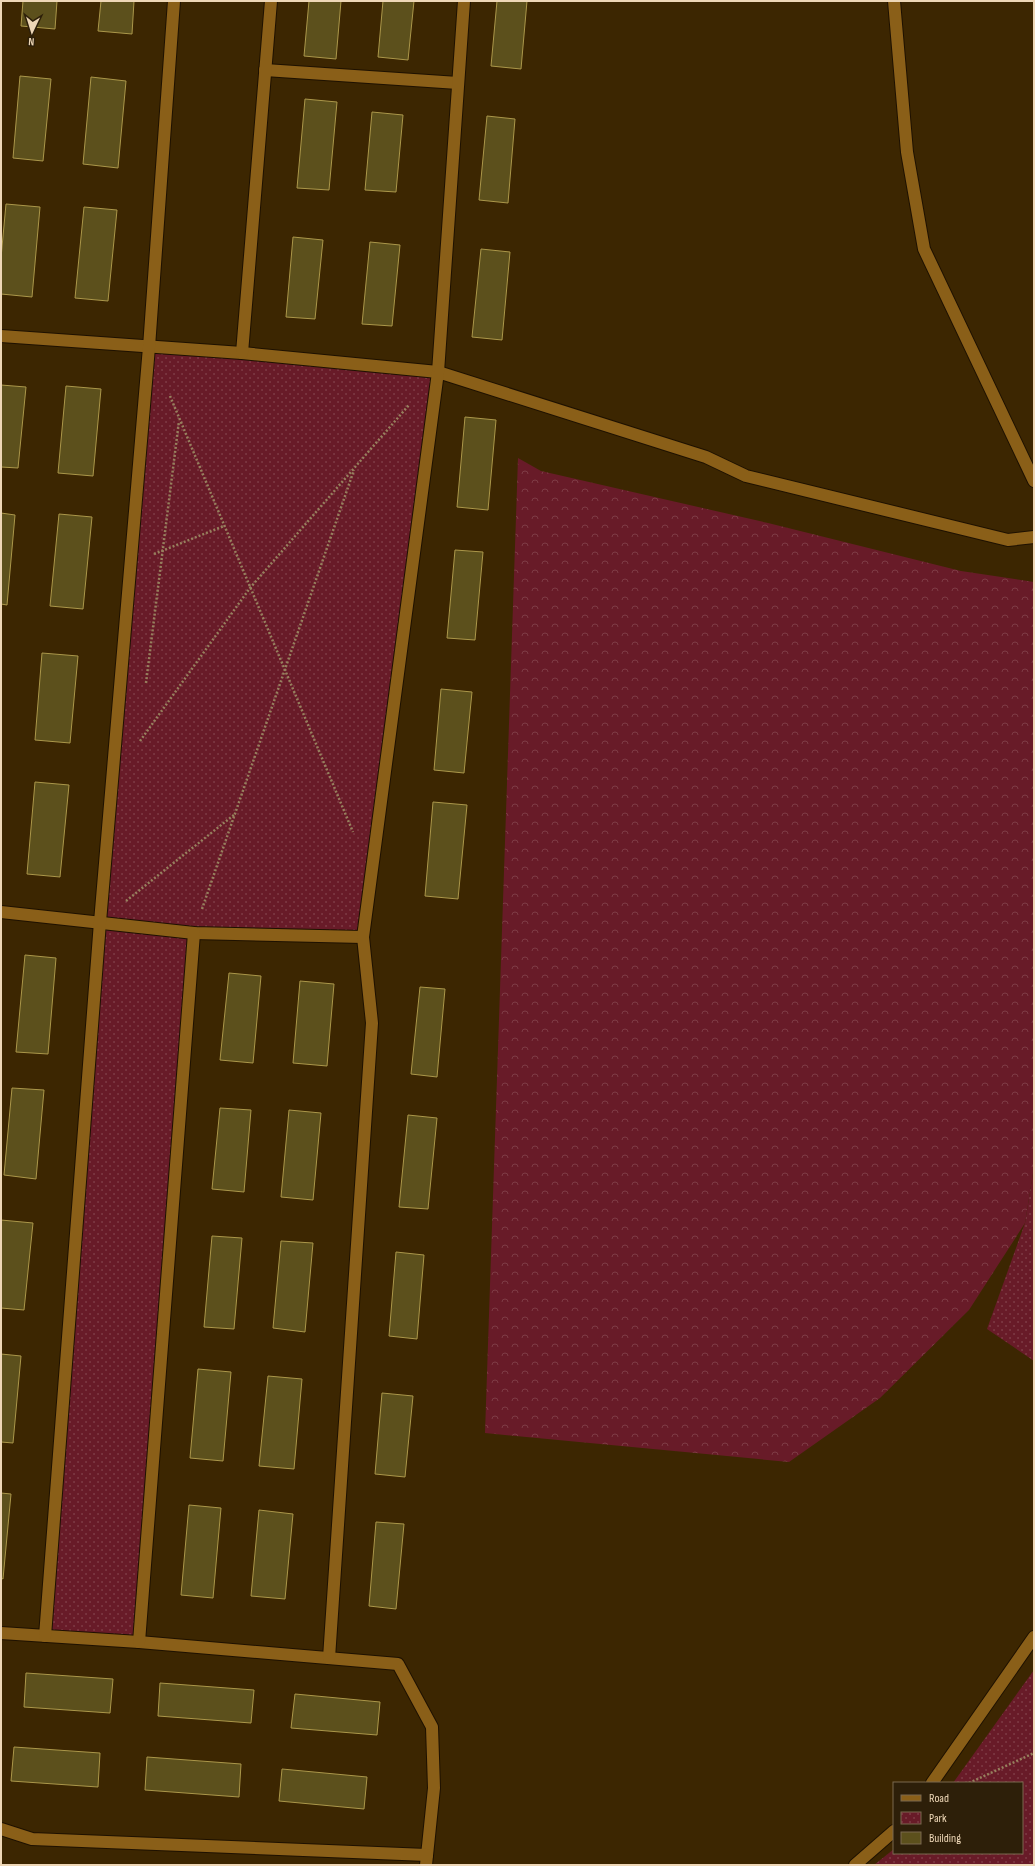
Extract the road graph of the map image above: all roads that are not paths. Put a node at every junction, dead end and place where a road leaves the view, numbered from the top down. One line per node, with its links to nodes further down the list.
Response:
1 (174, 1): 8 (street)
2 (271, 1): 5 (street)
3 (464, 1): 6 (street)
4 (894, 1): 11 (street)
5 (265, 70): 6 (street); 9 (street)
6 (458, 83): 10 (street)
7 (1, 336): 8 (street)
8 (149, 347): 9 (street); 14 (street)
9 (242, 353): 10 (street)
10 (438, 372): 12 (street); 16 (street)
11 (1034, 481)
12 (1034, 537)
13 (1, 912): 14 (street)
14 (100, 922): 15 (street); 18 (street)
15 (194, 933): 16 (street); 20 (street)
16 (363, 938): 21 (street)
17 (1, 1633): 18 (street)
18 (44, 1636): 20 (street)
19 (1034, 1637): 22 (street)
20 (139, 1642): 21 (street)
21 (329, 1658): 25 (street)
22 (933, 1782)
23 (1, 1829): 25 (street)
24 (893, 1832): 26 (street)
25 (427, 1860)
26 (855, 1865)

